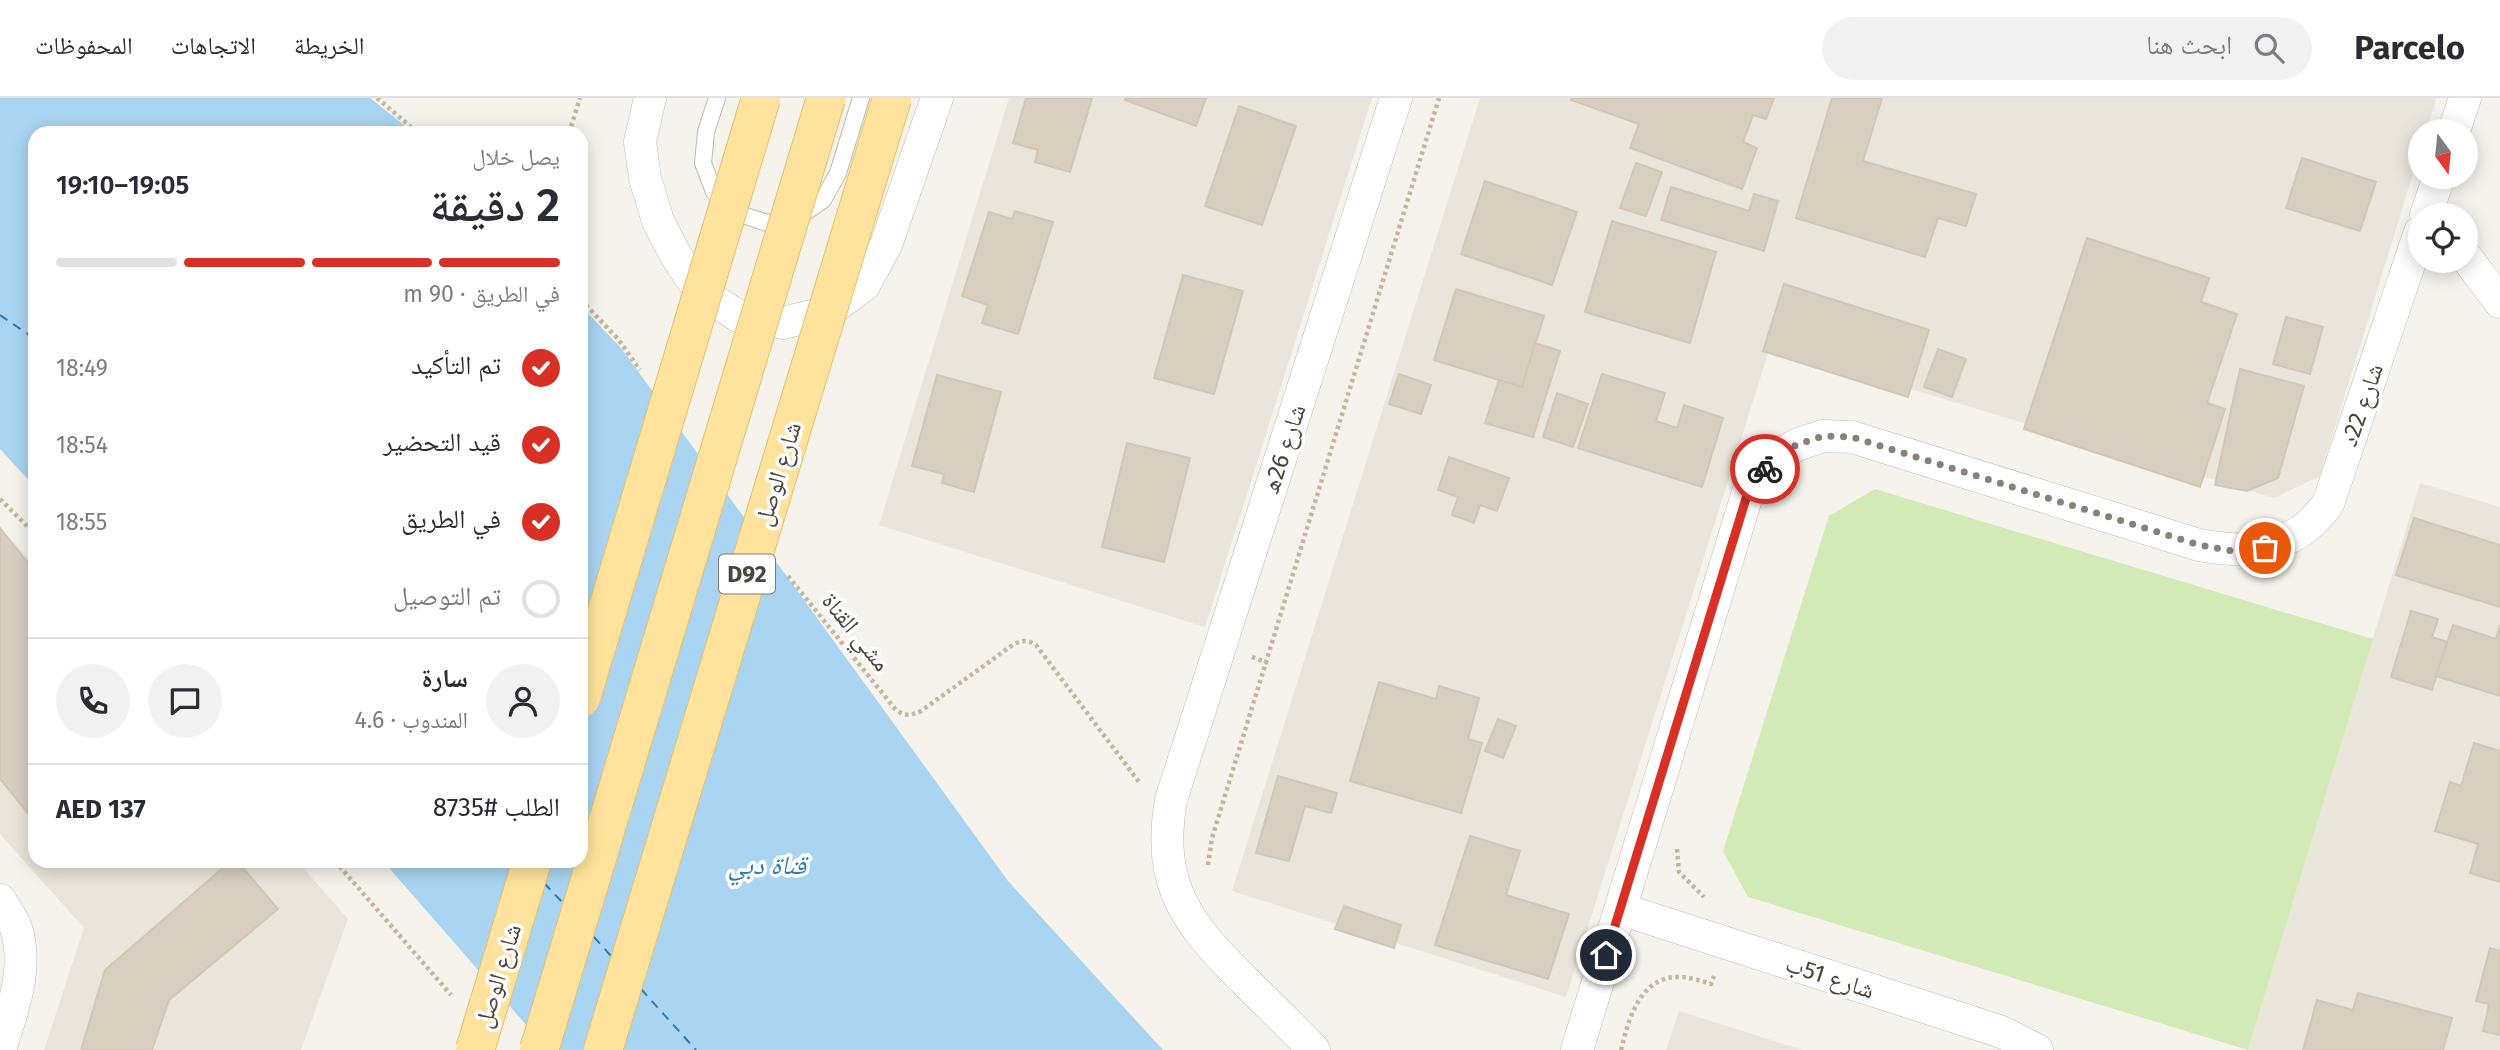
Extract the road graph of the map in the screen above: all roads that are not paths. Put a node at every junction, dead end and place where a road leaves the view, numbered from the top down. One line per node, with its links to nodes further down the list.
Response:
1 (650, 98): 7 (street)
2 (717, 98): 5 (lane)
3 (761, 98): 14 (main road, bridge)
4 (826, 98): 20 (main road, D92, bridge)
5 (861, 98)
6 (892, 98): 21 (main road, شارع الوصل / D92, bridge)
7 (937, 98)
8 (1396, 98): 22 (street, شارع 26ه)
9 (2465, 98): 10 (street)
10 (2458, 119)
11 (2408, 273): 17 (street, شارع 22د)
12 (2478, 273): 13 (street)
13 (2500, 302)
14 (588, 675)
15 (530, 868): 19 (main road, شارع الوصل, bridge)
16 (0, 900): 18 (street)
17 (1621, 909): 23 (street); 24 (street, شارع 51ب)
18 (0, 1050)
19 (475, 1050)
20 (539, 1050)
21 (603, 1050)
22 (1314, 1050)
23 (1577, 1050)
24 (2037, 1050)

